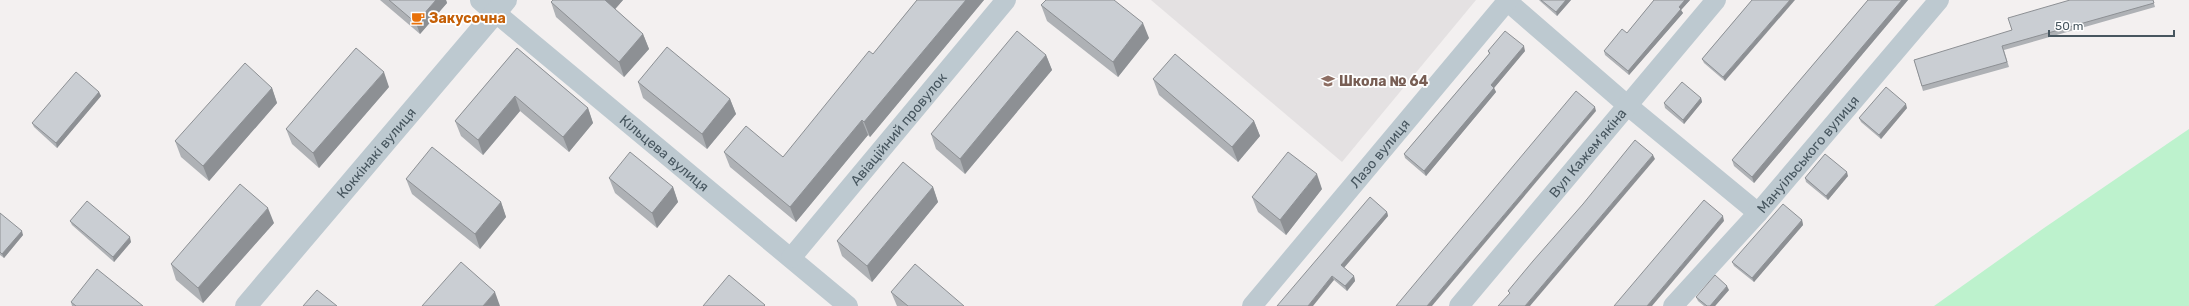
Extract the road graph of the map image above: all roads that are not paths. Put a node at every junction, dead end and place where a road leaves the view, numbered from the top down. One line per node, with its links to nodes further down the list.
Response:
1 (1006, 0): 8 (street, Авіаційний провулок)
2 (1507, 0): 6 (street); 11 (street, Лазо вулиця)
3 (1716, 0): 6 (street, Вул Кажем'якіна)
4 (1942, 1): 7 (street, Мануільського вулиця)
5 (494, 4): 8 (street, Кільцева вулиця); 9 (street, Коккінакі вулиця)
6 (1627, 106): 7 (street); 12 (street, Вул Кажем'якіна)
7 (1758, 213): 13 (street, Мануільського вулиця)
8 (791, 258): 10 (street, Кільцева вулиця)
9 (246, 306)
10 (848, 306)
11 (1252, 306)
12 (1459, 306)
13 (1673, 306)

